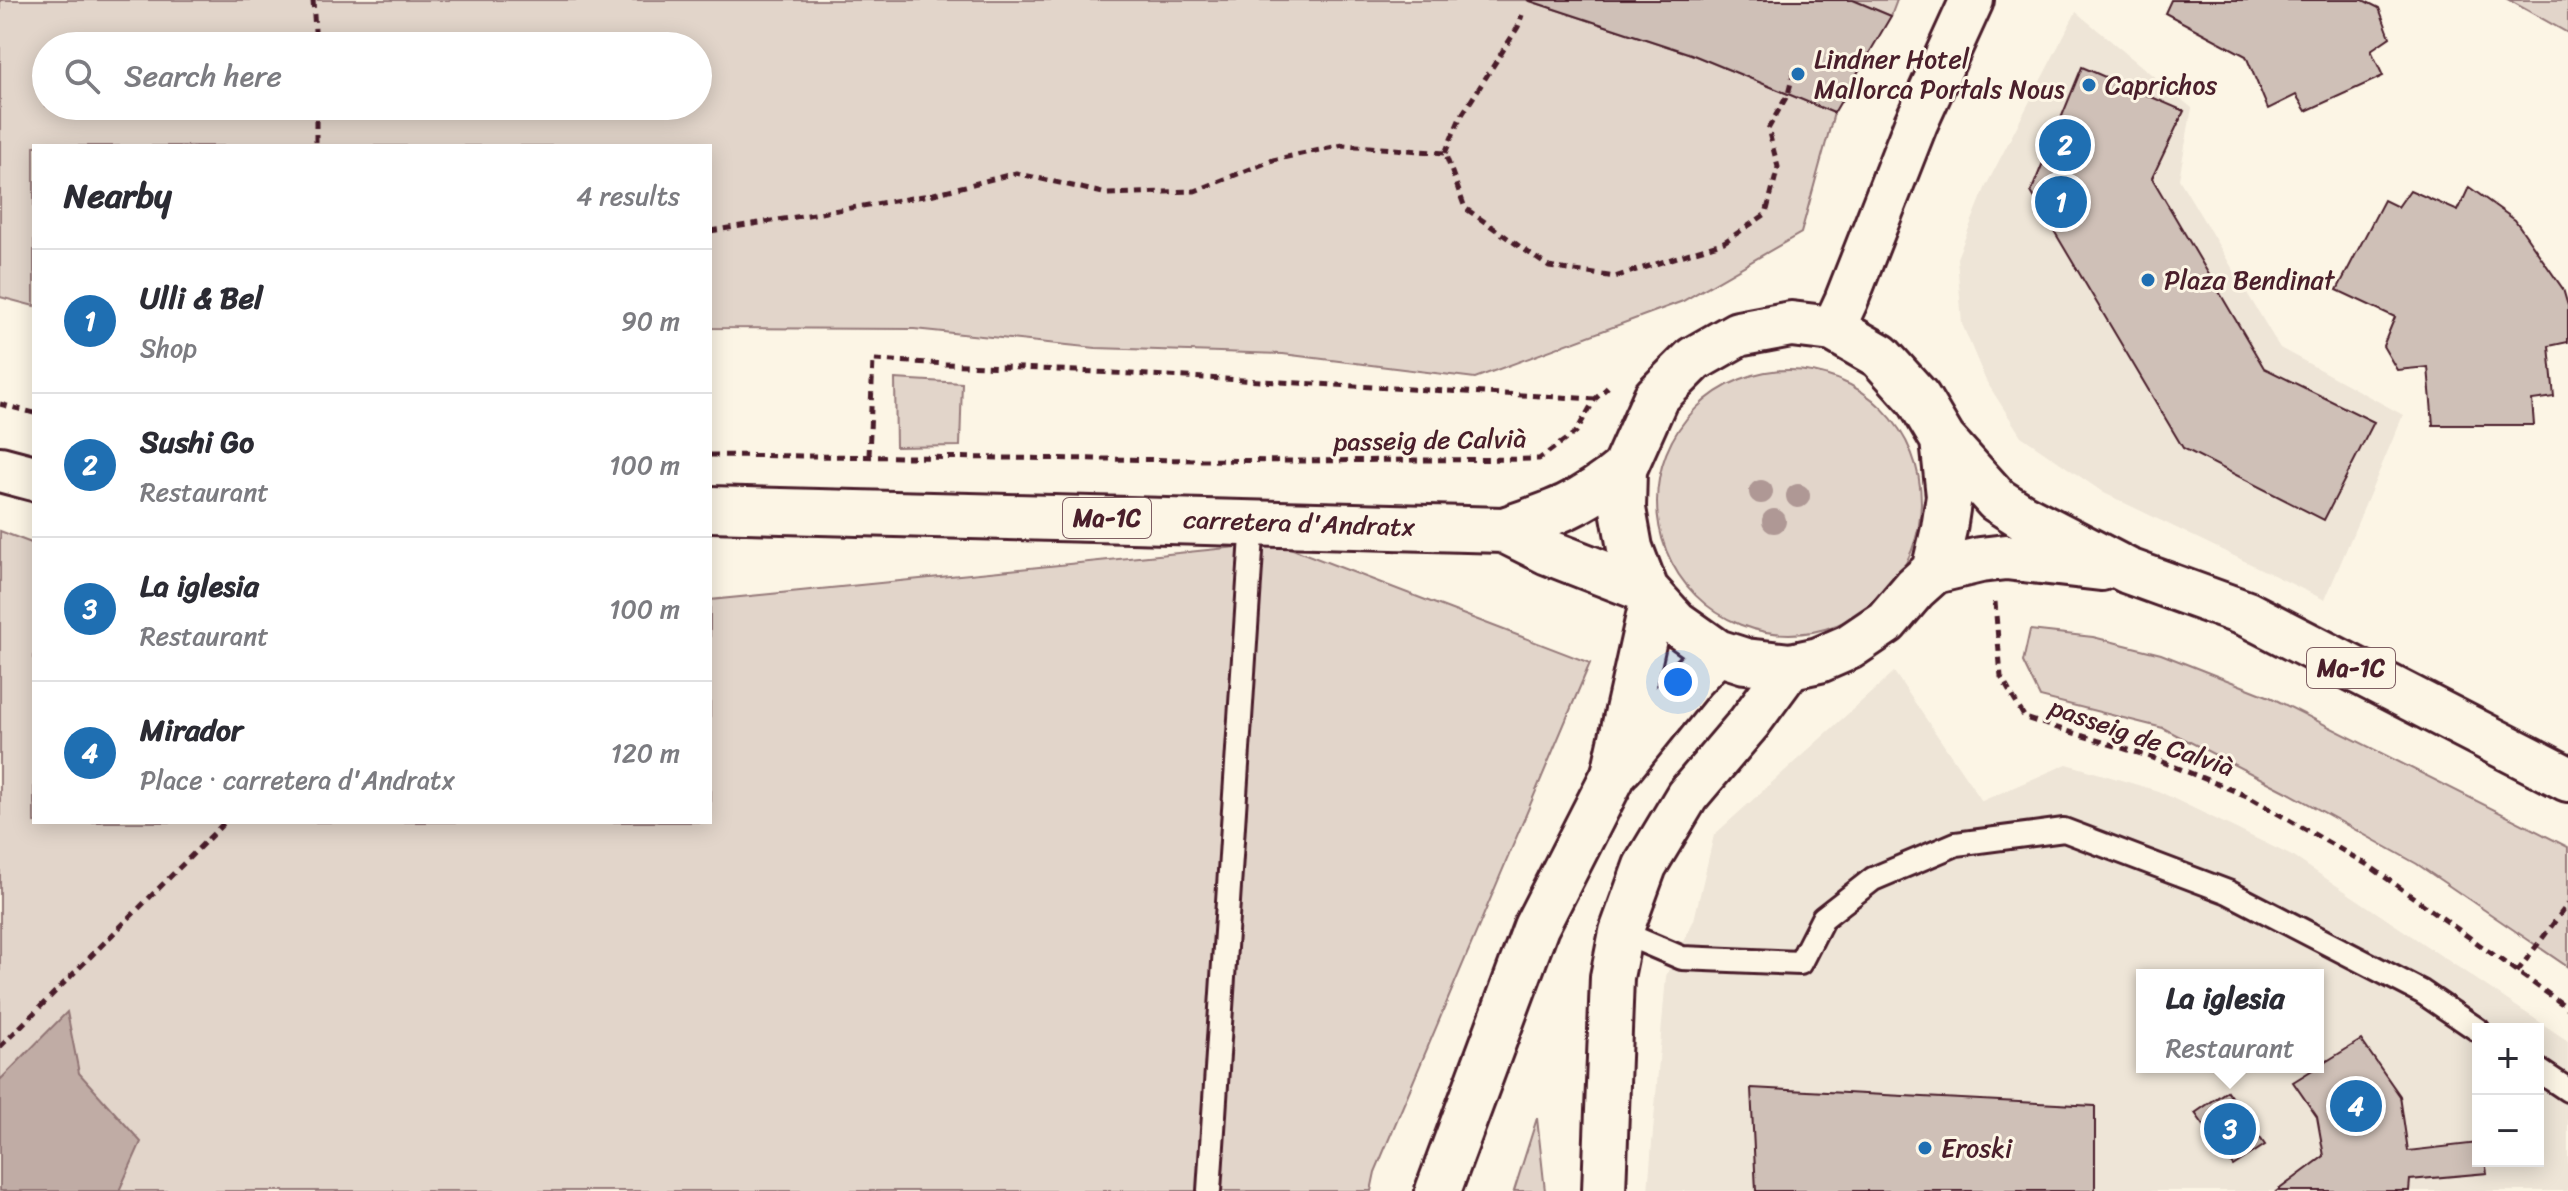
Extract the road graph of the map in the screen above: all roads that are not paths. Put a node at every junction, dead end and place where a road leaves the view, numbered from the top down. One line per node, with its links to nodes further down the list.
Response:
1 (1972, 0): 2 (street)
2 (1833, 329): 3 (main road, Ma-1C); 5 (main road, Ma-1C)
3 (1943, 440): 10 (main road, Ma-1C); 11 (main road, Ma-1C)
4 (0, 469): 6 (main road)
5 (1624, 469): 9 (main road, carretera d'Andratx / Ma-1C); 12 (main road, Ma-1C)
6 (32, 477)
7 (712, 509): 8 (main road, carretera d'Andratx / Ma-1C)
8 (1253, 521): 9 (main road, carretera d'Andratx / Ma-1C); 21 (lane)
9 (1504, 530): 12 (main road, carretera d'Andratx / Ma-1C)
10 (1934, 571): 11 (main road, Ma-1C); 14 (main road, Ma-1C)
11 (2128, 571): 16 (main road, Ma-1C)
12 (1650, 594): 13 (main road, Ma-1C); 15 (main road)
13 (1717, 652): 14 (main road, Ma-1C); 15 (main road)
14 (1791, 666): 17 (street)
15 (1614, 774): 22 (main road)
16 (2568, 779)
17 (1621, 932): 18 (lane); 23 (street)
18 (2472, 1026)
19 (2544, 1074): 20 (lane)
20 (2568, 1090)
21 (1209, 1191)
22 (1438, 1191)
23 (1604, 1191)

